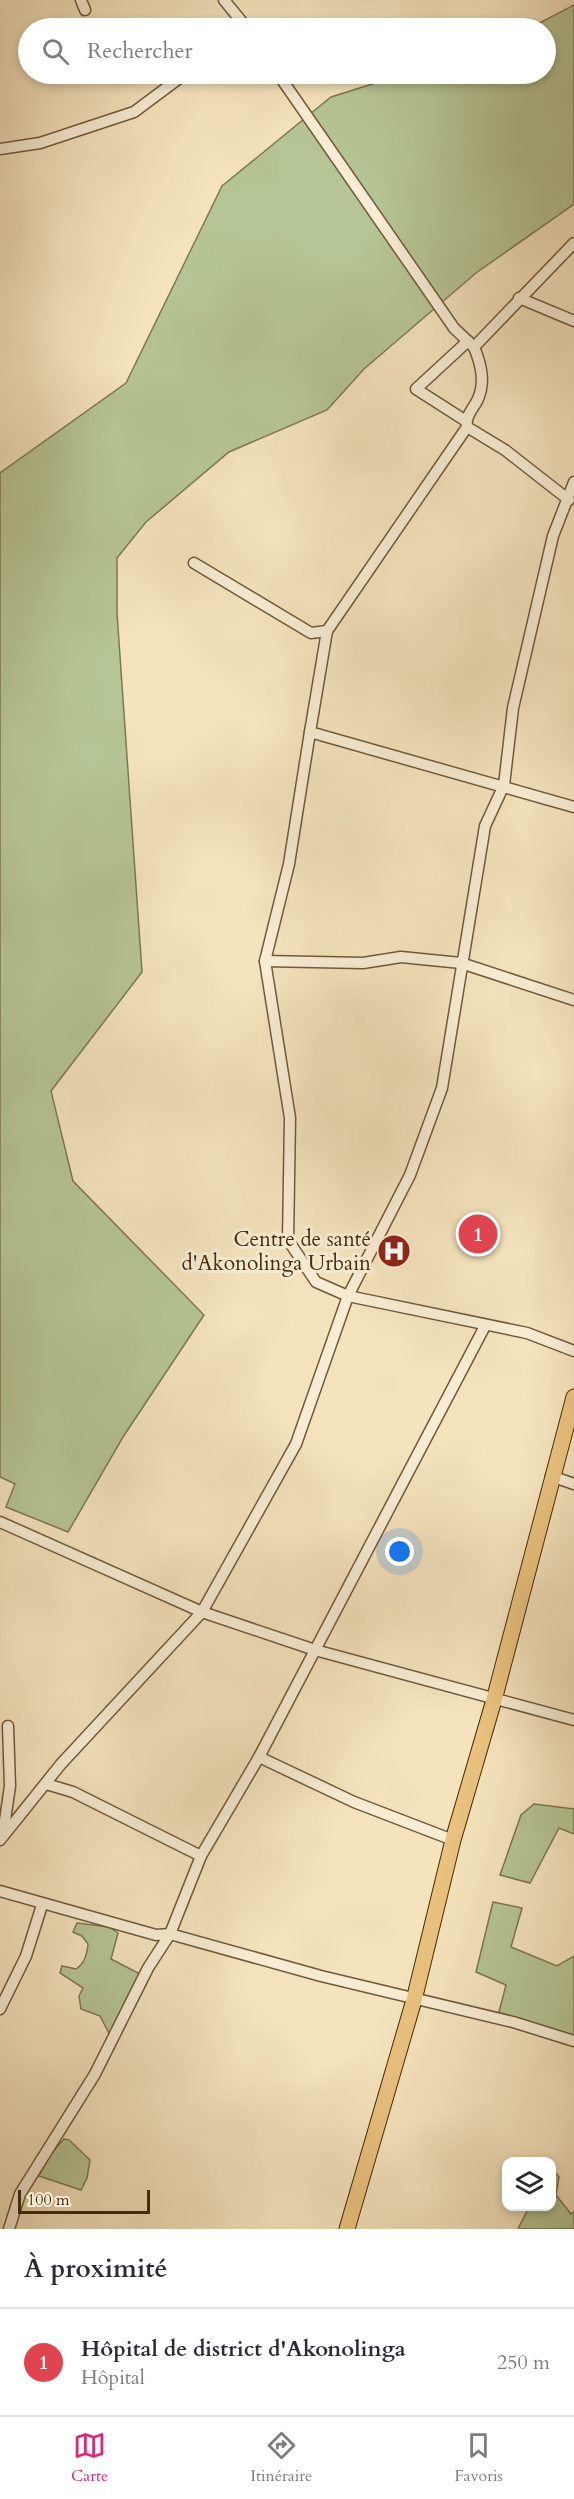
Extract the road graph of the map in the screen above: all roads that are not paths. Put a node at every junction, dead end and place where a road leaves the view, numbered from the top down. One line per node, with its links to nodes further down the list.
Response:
1 (224, 0): 2 (street)
2 (239, 18)
3 (172, 84): 5 (street)
4 (285, 84): 9 (street)
5 (0, 149)
6 (574, 243): 7 (street)
7 (519, 298): 8 (street); 9 (street)
8 (574, 321)
9 (471, 344): 10 (street); 10 (street)
10 (467, 424): 12 (street); 14 (street)
11 (574, 482): 12 (street)
12 (569, 500): 16 (street)
13 (194, 563): 14 (street)
14 (327, 631): 15 (street)
15 (310, 732): 16 (street); 18 (street)
16 (504, 785): 17 (street); 19 (street)
17 (574, 807)
18 (265, 961): 19 (street); 21 (street)
19 (461, 963): 20 (street); 21 (street)
20 (574, 1000)
21 (348, 1296): 22 (street); 28 (street)
22 (485, 1326): 23 (street); 29 (street)
23 (574, 1351)
24 (574, 1397): 25 (main road)
25 (551, 1476): 26 (street); 30 (main road)
26 (574, 1484)
27 (0, 1522): 28 (street)
28 (202, 1612): 29 (street); 34 (street)
29 (315, 1650): 30 (street); 33 (street)
30 (494, 1700): 31 (street); 36 (main road)
31 (574, 1720)
32 (8, 1726): 35 (street)
33 (259, 1757): 36 (street); 37 (street)
34 (46, 1784): 35 (street); 37 (street)
35 (2, 1837)
36 (453, 1840): 41 (main road)
37 (201, 1856): 40 (street)
38 (0, 1891): 39 (street)
39 (42, 1905): 40 (street); 42 (street)
40 (170, 1934): 41 (street); 44 (street)
41 (414, 2000): 43 (street); 45 (main road)
42 (0, 2009)
43 (574, 2041)
44 (9, 2229)
45 (347, 2229)

